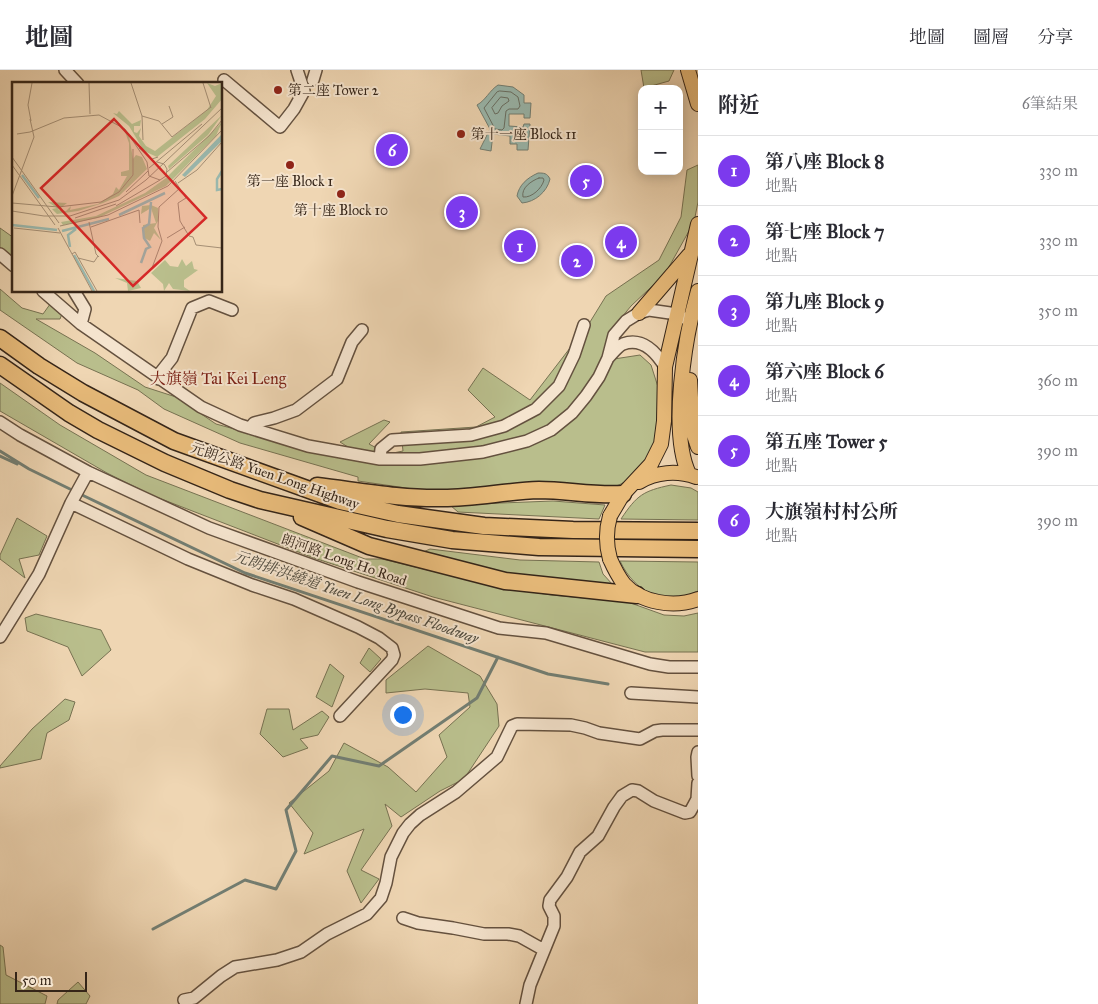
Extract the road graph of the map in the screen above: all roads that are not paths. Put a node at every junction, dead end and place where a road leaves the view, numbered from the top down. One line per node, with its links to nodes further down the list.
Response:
1 (65, 70): 6 (street)
2 (289, 70): 3 (street)
3 (297, 70): 5 (street)
4 (688, 70): 7 (main road)
5 (224, 80)
6 (76, 82)
7 (698, 104)
8 (698, 224): 9 (main road)
9 (691, 252): 16 (main road); 19 (main road)
10 (0, 254): 11 (street)
11 (12, 264)
12 (698, 291): 19 (main road)
13 (44, 292): 17 (street)
14 (75, 292): 17 (street)
15 (232, 310): 25 (street)
16 (639, 313): 19 (street); 22 (street)
17 (81, 324): 25 (street)
18 (584, 324): 29 (street)
19 (685, 324): 24 (main road); 28 (main road); 31 (main road)
20 (362, 330): 27 (street)
21 (0, 338): 32 (highway, 元朗公路 Yuen Long Highway)
22 (608, 358): 24 (street); 29 (street)
23 (0, 365): 34 (highway, 元朗公路 Yuen Long Highway)
24 (665, 367): 33 (main road)
25 (159, 378): 27 (street)
26 (0, 422): 30 (street, 朗河路 Long Ho Road)
27 (250, 428): 29 (street)
28 (698, 447)
29 (380, 459)
30 (86, 474): 35 (street); 41 (street, 朗河路 Long Ho Road)
31 (694, 476): 33 (main road)
32 (290, 483): 33 (highway); 36 (highway, 元朗公路 Yuen Long Highway)
33 (627, 491): 38 (main road, bridge)
34 (260, 500): 37 (highway, 元朗公路 Yuen Long Highway); 38 (highway)
35 (71, 503): 40 (street); 44 (street)
36 (698, 532)
37 (698, 550)
38 (637, 595): 39 (main road)
39 (698, 600)
40 (0, 637)
41 (698, 666)
42 (631, 694): 43 (street)
43 (698, 697)
44 (340, 716)
45 (698, 730): 52 (street)
46 (698, 752): 47 (street)
47 (698, 776)
48 (698, 783): 49 (street)
49 (698, 800): 51 (street)
50 (403, 918): 51 (street)
51 (544, 950): 53 (street)
52 (184, 1000)
53 (526, 1004)

